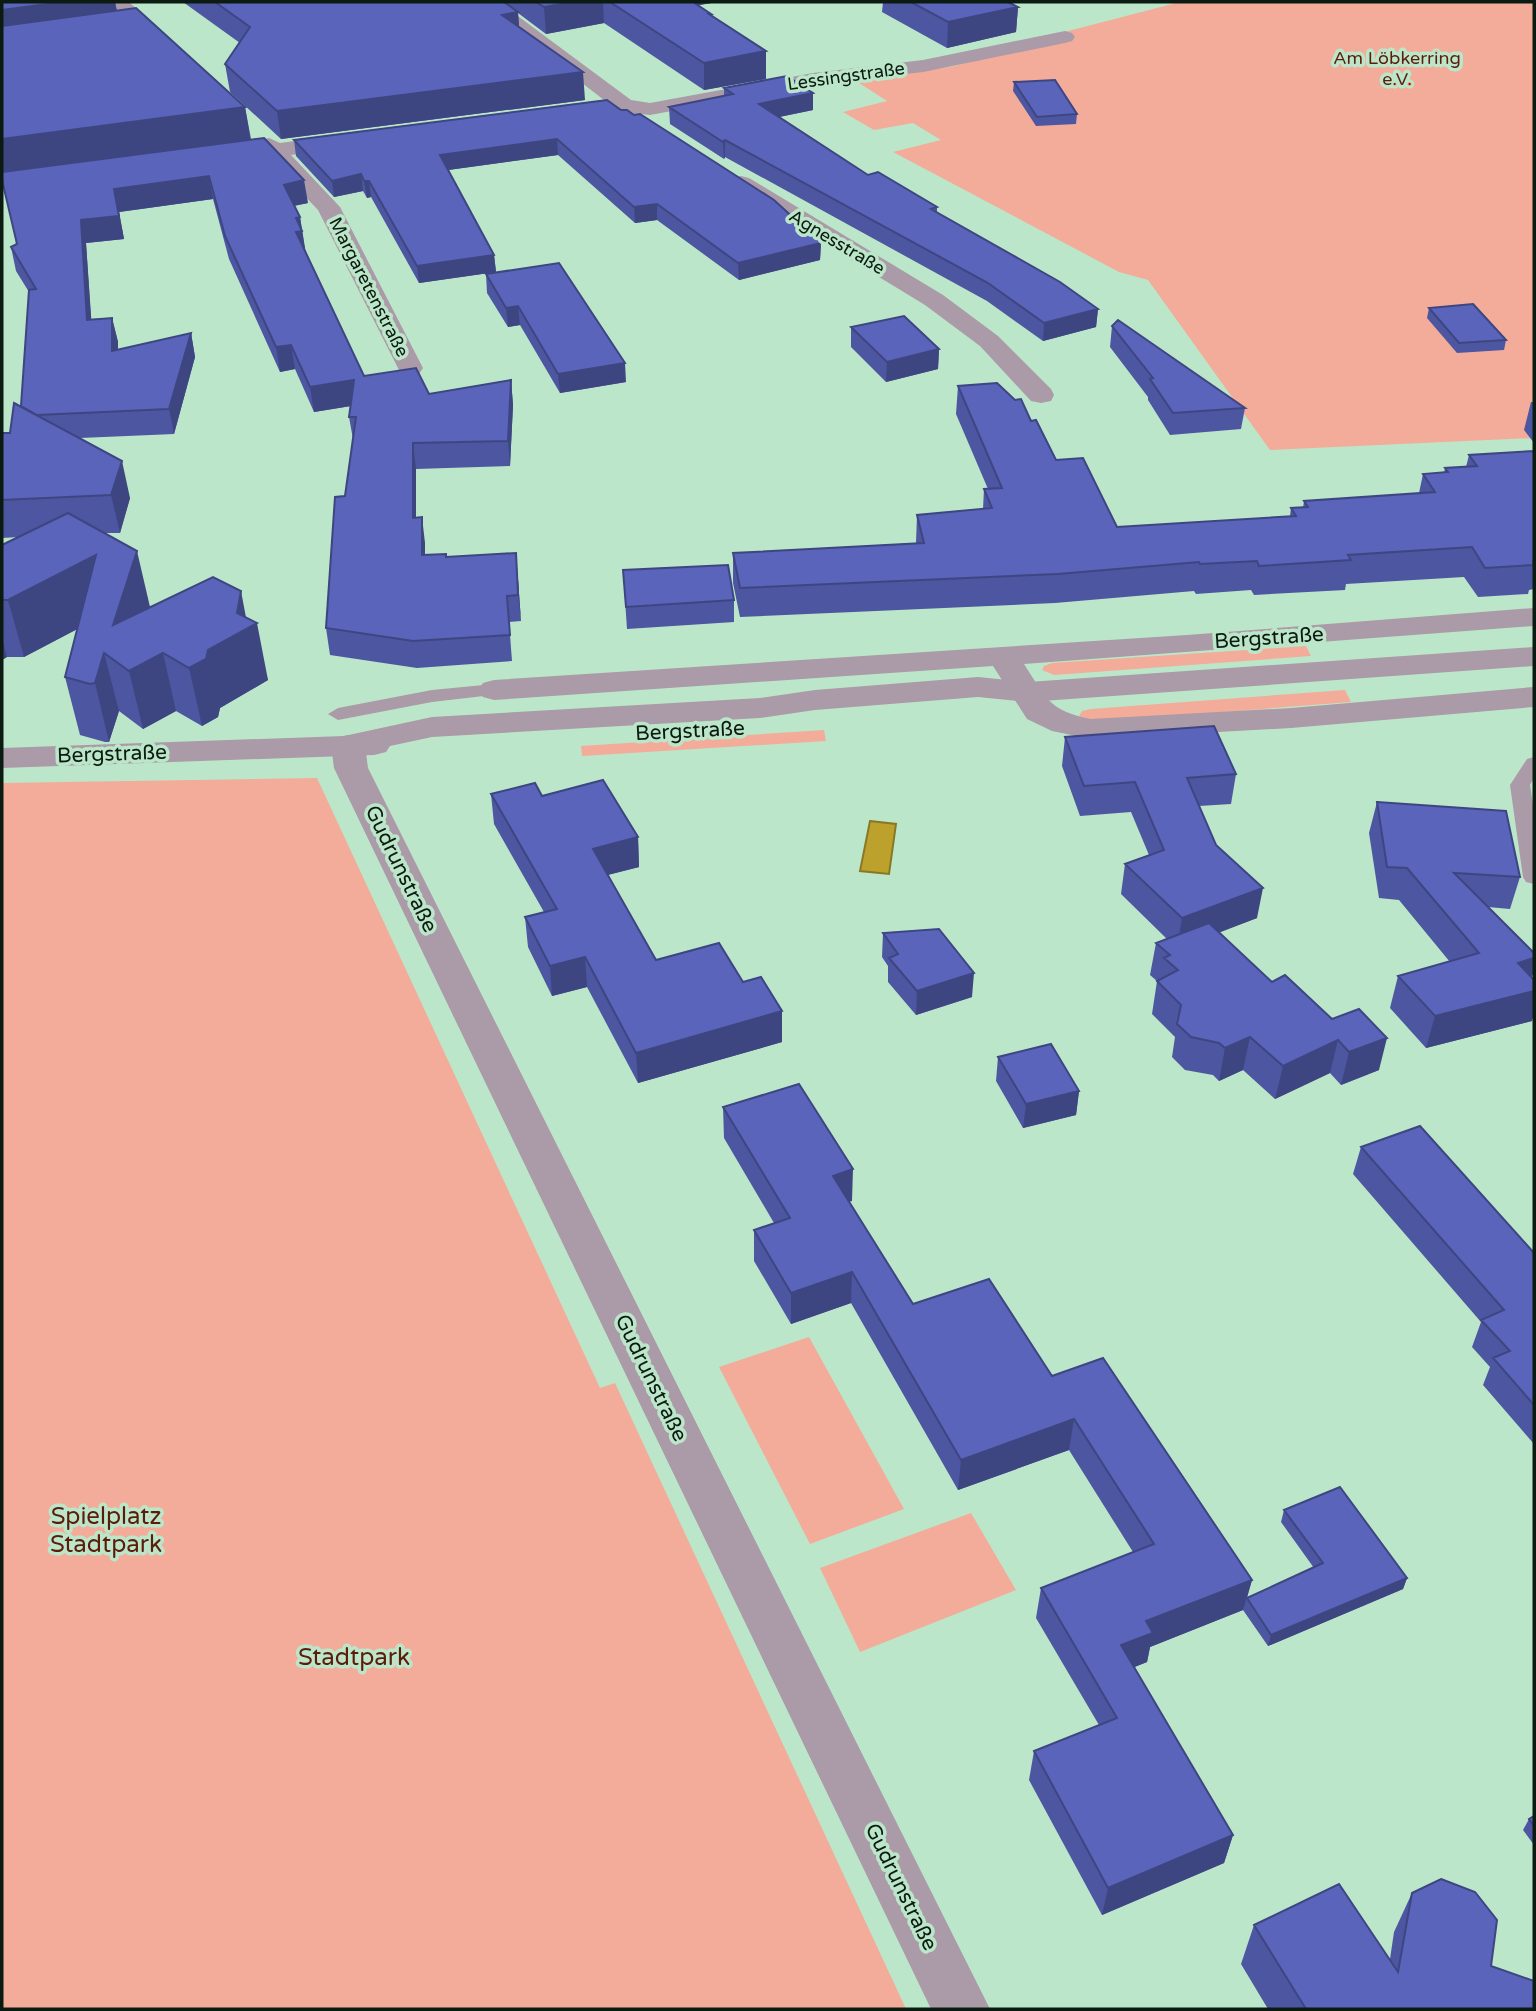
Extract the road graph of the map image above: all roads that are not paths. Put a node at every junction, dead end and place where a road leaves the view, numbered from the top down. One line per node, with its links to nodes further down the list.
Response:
1 (118, 2): 3 (street)
2 (487, 2): 7 (street)
3 (152, 32): 4 (street); 6 (street)
4 (122, 37)
5 (1065, 37): 7 (street, Lessingstraße)
6 (180, 60)
7 (622, 105): 8 (street, Lessingstraße); 9 (street)
8 (547, 113)
9 (656, 127)
10 (257, 133): 12 (street, Margaretenstraße)
11 (370, 137): 12 (street)
12 (275, 150): 13 (street); 15 (street, Margaretenstraße)
13 (209, 159)
14 (724, 172): 16 (street, Agnesstraße)
15 (410, 368)
16 (1041, 395)
17 (1534, 617): 18 (street, Bergstraße)
18 (1003, 656): 20 (street, Bergstraße); 21 (street)
19 (1534, 656): 21 (street, Bergstraße)
20 (494, 690): 23 (lane)
21 (1028, 692): 22 (street); 24 (street, Bergstraße)
22 (1534, 697)
23 (338, 713)
24 (348, 745): 25 (street, Bergstraße); 28 (street, Gudrunstraße)
25 (2, 758)
26 (1534, 762): 27 (lane)
27 (1534, 877)
28 (961, 2009)

